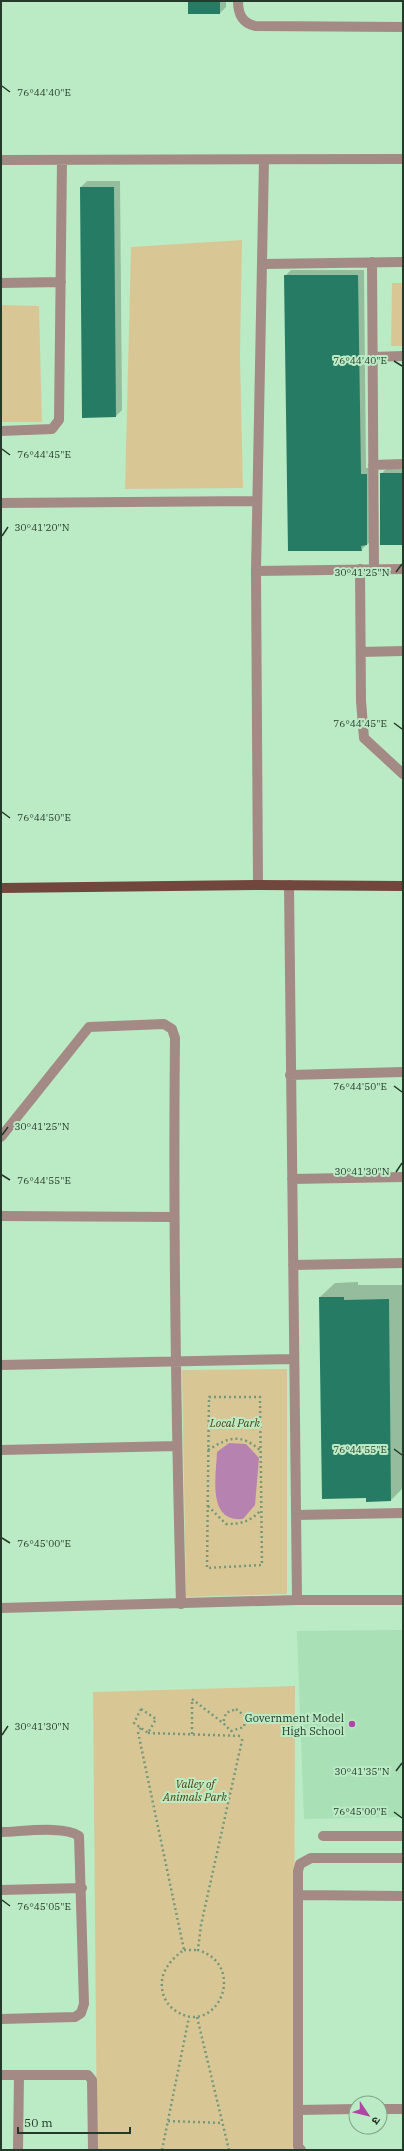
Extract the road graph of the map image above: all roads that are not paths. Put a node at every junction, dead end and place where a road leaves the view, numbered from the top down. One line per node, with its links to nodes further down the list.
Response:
1 (238, 1): 2 (street)
2 (403, 27)
3 (403, 159): 6 (street)
4 (1, 160): 5 (street)
5 (62, 160): 6 (street); 10 (street)
6 (264, 160): 9 (street)
7 (372, 262): 8 (street); 9 (street); 13 (street)
8 (403, 262)
9 (263, 264): 17 (street)
10 (61, 282): 11 (street); 14 (street)
11 (1, 283)
12 (403, 356): 13 (street)
13 (372, 357): 16 (street)
14 (1, 431)
15 (403, 464): 16 (street)
16 (373, 465): 19 (street)
17 (257, 501): 18 (street); 22 (street)
18 (1, 503)
19 (374, 569): 20 (street); 21 (street)
20 (403, 569)
21 (360, 570): 22 (street); 24 (street)
22 (256, 571): 26 (street)
23 (403, 651): 24 (street)
24 (360, 652): 25 (street)
25 (403, 774)
26 (258, 884): 27 (main road); 29 (main road)
27 (288, 885): 28 (main road); 31 (street)
28 (403, 886)
29 (1, 888)
30 (403, 1072): 31 (street)
31 (290, 1075): 34 (street)
32 (1, 1137): 36 (street)
33 (403, 1177): 34 (street)
34 (292, 1179): 38 (street)
35 (1, 1216): 36 (street)
36 (173, 1216): 40 (street)
37 (403, 1263): 38 (street)
38 (293, 1265): 39 (street)
39 (294, 1359): 40 (street); 45 (street)
40 (174, 1362): 41 (street); 42 (street)
41 (1, 1365)
42 (177, 1446): 43 (street); 48 (street)
43 (1, 1450)
44 (403, 1513): 45 (street)
45 (296, 1515): 46 (street)
46 (297, 1600): 47 (street); 48 (street)
47 (403, 1600)
48 (181, 1604): 49 (street)
49 (1, 1608)
50 (1, 1832): 54 (street)
51 (323, 1836): 52 (street)
52 (403, 1836)
53 (403, 1858): 56 (street)
54 (82, 1888): 55 (street); 58 (street)
55 (1, 1890)
56 (298, 1895): 57 (street); 63 (street)
57 (403, 1896)
58 (1, 2019)
59 (19, 2075): 60 (street); 65 (street); 66 (street)
60 (1, 2076)
61 (388, 2109): 62 (street)
62 (403, 2109)
63 (298, 2110): 64 (street); 67 (street)
64 (348, 2110)
65 (18, 2150)
66 (93, 2150)
67 (301, 2150)

